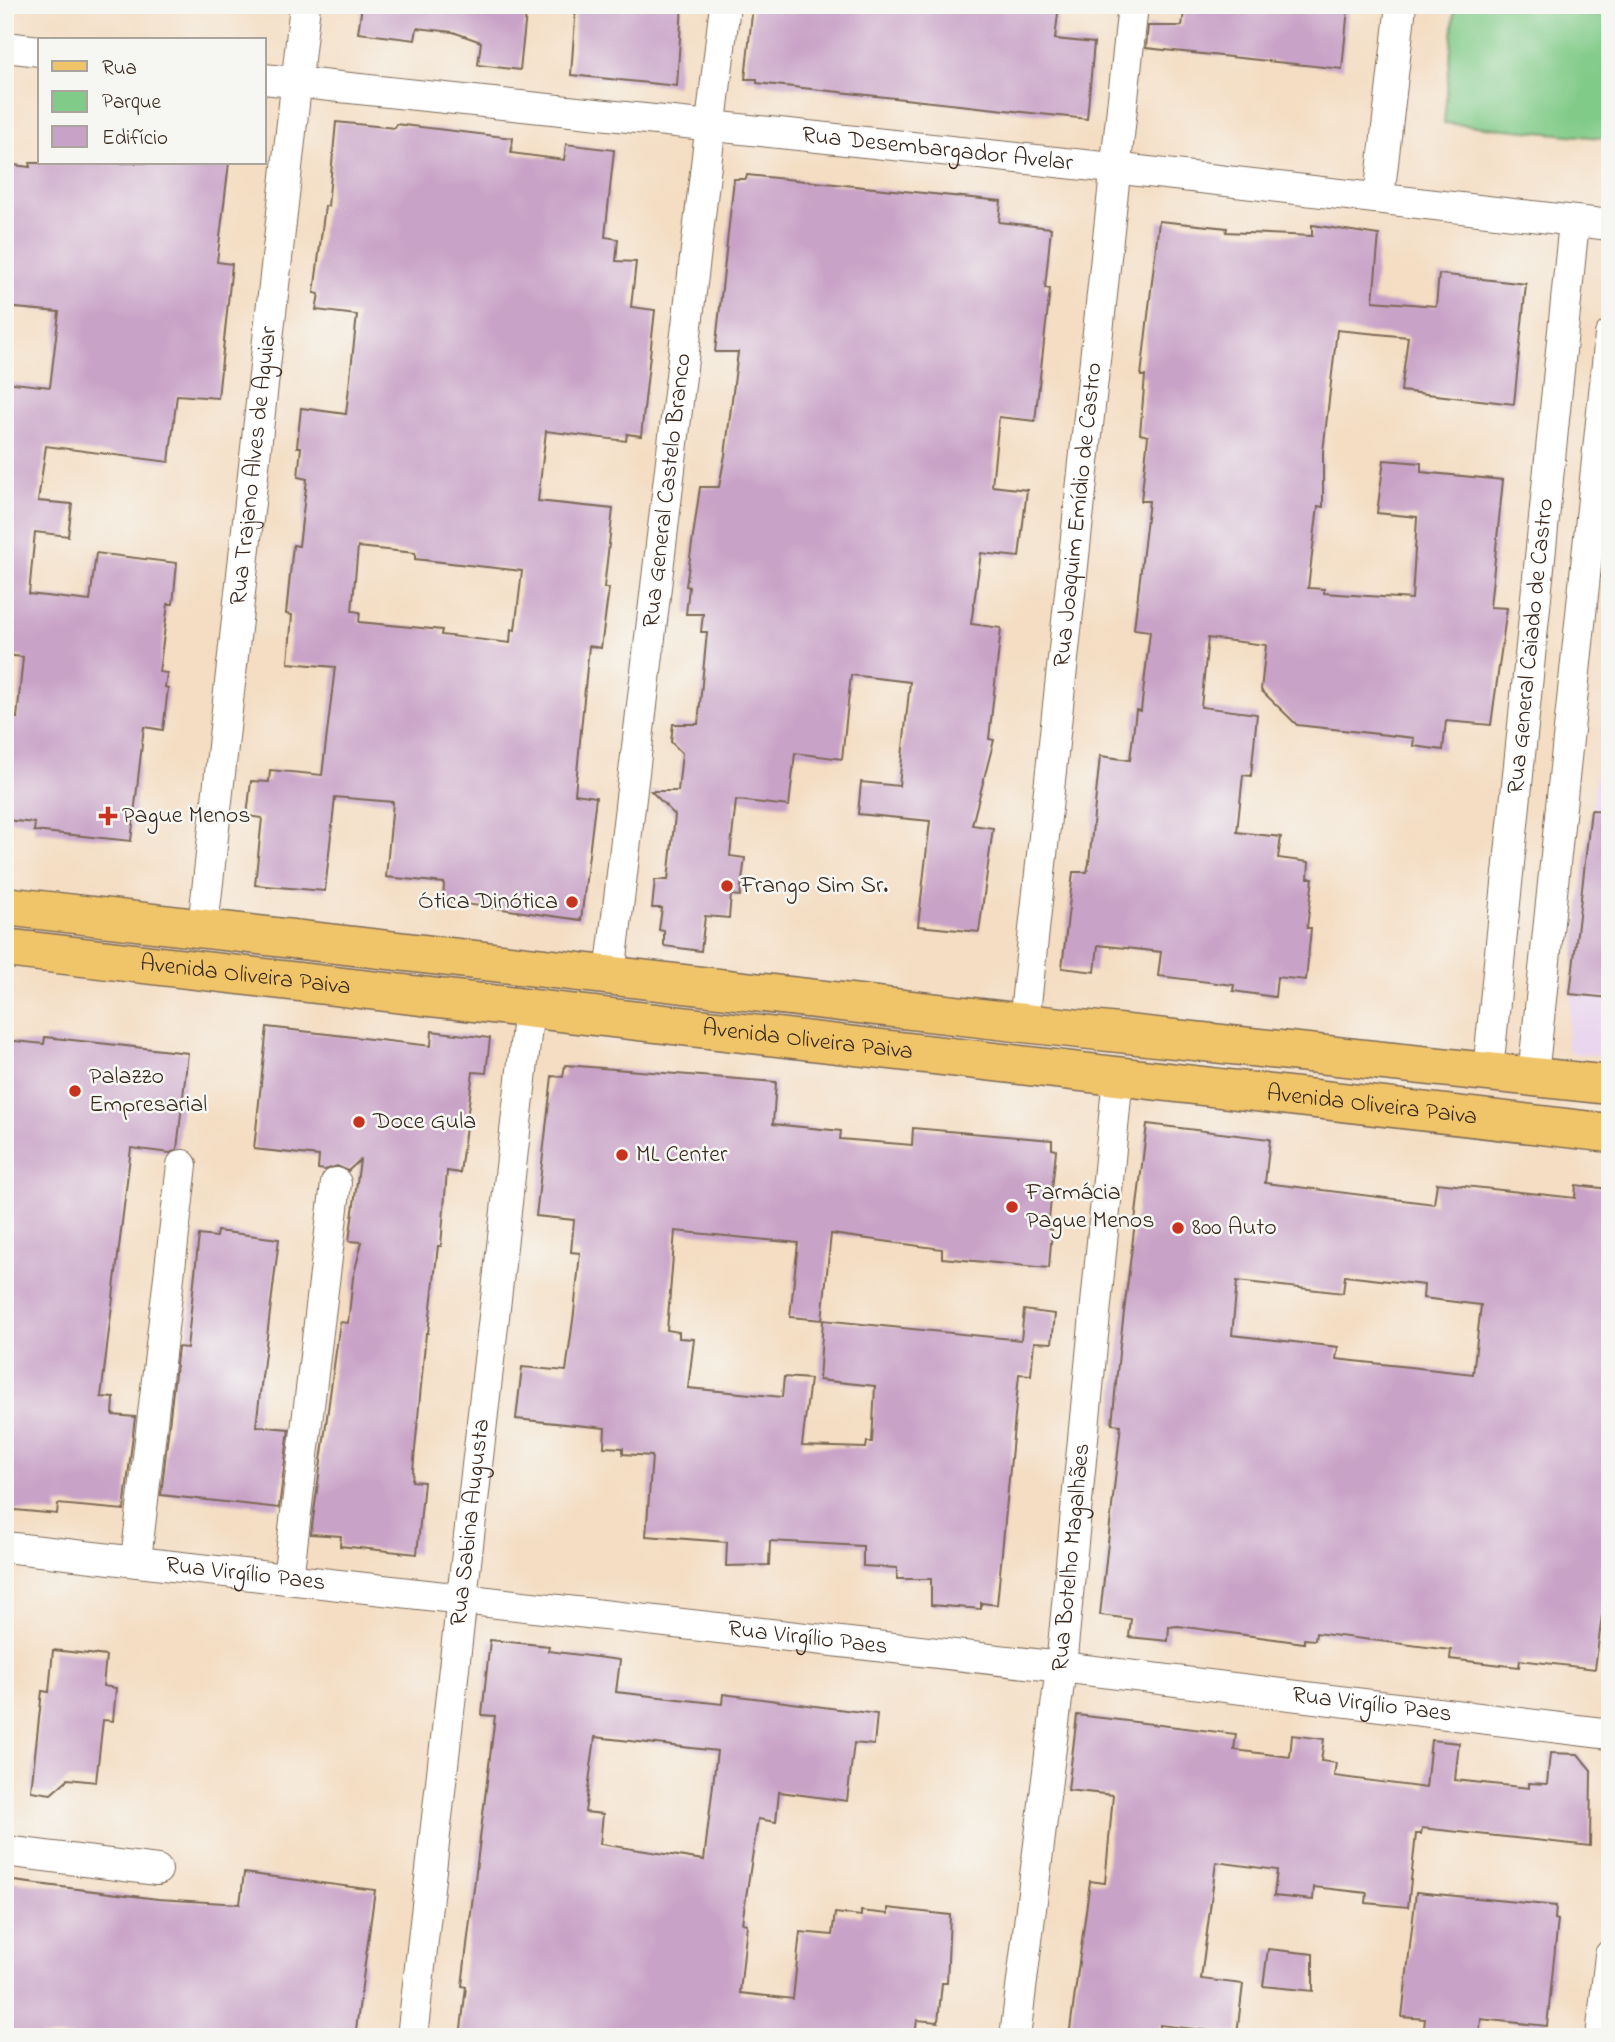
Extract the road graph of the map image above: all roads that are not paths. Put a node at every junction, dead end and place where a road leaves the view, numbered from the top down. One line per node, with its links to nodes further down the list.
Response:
1 (305, 5): 8 (street, Rua Trajano Alves de Aguiar)
2 (725, 5): 9 (street, Rua General Castelo Branco)
3 (1133, 5): 10 (street, Rua Joaquim Emídio de Castro)
4 (1401, 5): 11 (street)
5 (5, 47): 6 (street)
6 (38, 51)
7 (266, 79): 8 (street, Rua Desembargador Avelar)
8 (296, 83): 9 (street, Rua Desembargador Avelar); 16 (street, Rua Trajano Alves de Aguiar)
9 (712, 126): 10 (street, Rua Desembargador Avelar); 18 (street, Rua General Castelo Branco)
10 (1114, 169): 11 (street, Rua Desembargador Avelar); 20 (street, Rua Joaquim Emídio de Castro)
11 (1379, 198): 12 (street, Rua Desembargador Avelar)
12 (1574, 222): 13 (street, Rua Desembargador Avelar); 21 (street, Rua General Caiado de Castro)
13 (1610, 225)
14 (1610, 335): 23 (street, Rua General Caiado de Castro)
15 (5, 906): 16 (main road, Avenida Oliveira Paiva)
16 (203, 927): 18 (main road, Avenida Oliveira Paiva)
17 (5, 948): 19 (main road, Avenida Oliveira Paiva)
18 (610, 975): 20 (main road, Avenida Oliveira Paiva)
19 (529, 1009): 22 (main road, Avenida Oliveira Paiva); 31 (street, Rua Sabina Augusta)
20 (1024, 1023): 21 (main road, Avenida Oliveira Paiva)
21 (1488, 1071): 23 (main road, Avenida Oliveira Paiva)
22 (1118, 1076): 25 (main road, Avenida Oliveira Paiva); 32 (street, Rua Botelho Magalhães)
23 (1533, 1076): 24 (main road, Avenida Oliveira Paiva)
24 (1610, 1085)
25 (1610, 1133)
26 (182, 1165): 29 (street)
27 (336, 1183): 30 (street)
28 (5, 1547): 29 (street, Rua Virgílio Paes)
29 (136, 1560): 30 (street, Rua Virgílio Paes)
30 (288, 1579): 31 (street, Rua Virgílio Paes)
31 (464, 1598): 32 (street, Rua Virgílio Paes); 37 (street, Rua Sabina Augusta)
32 (1061, 1667): 33 (street, Rua Virgílio Paes); 38 (street, Rua Botelho Magalhães)
33 (1610, 1734)
34 (5, 1851): 35 (street)
35 (157, 1870)
36 (1610, 1955): 39 (street)
37 (412, 2037)
38 (1015, 2037)
39 (1601, 2037)

